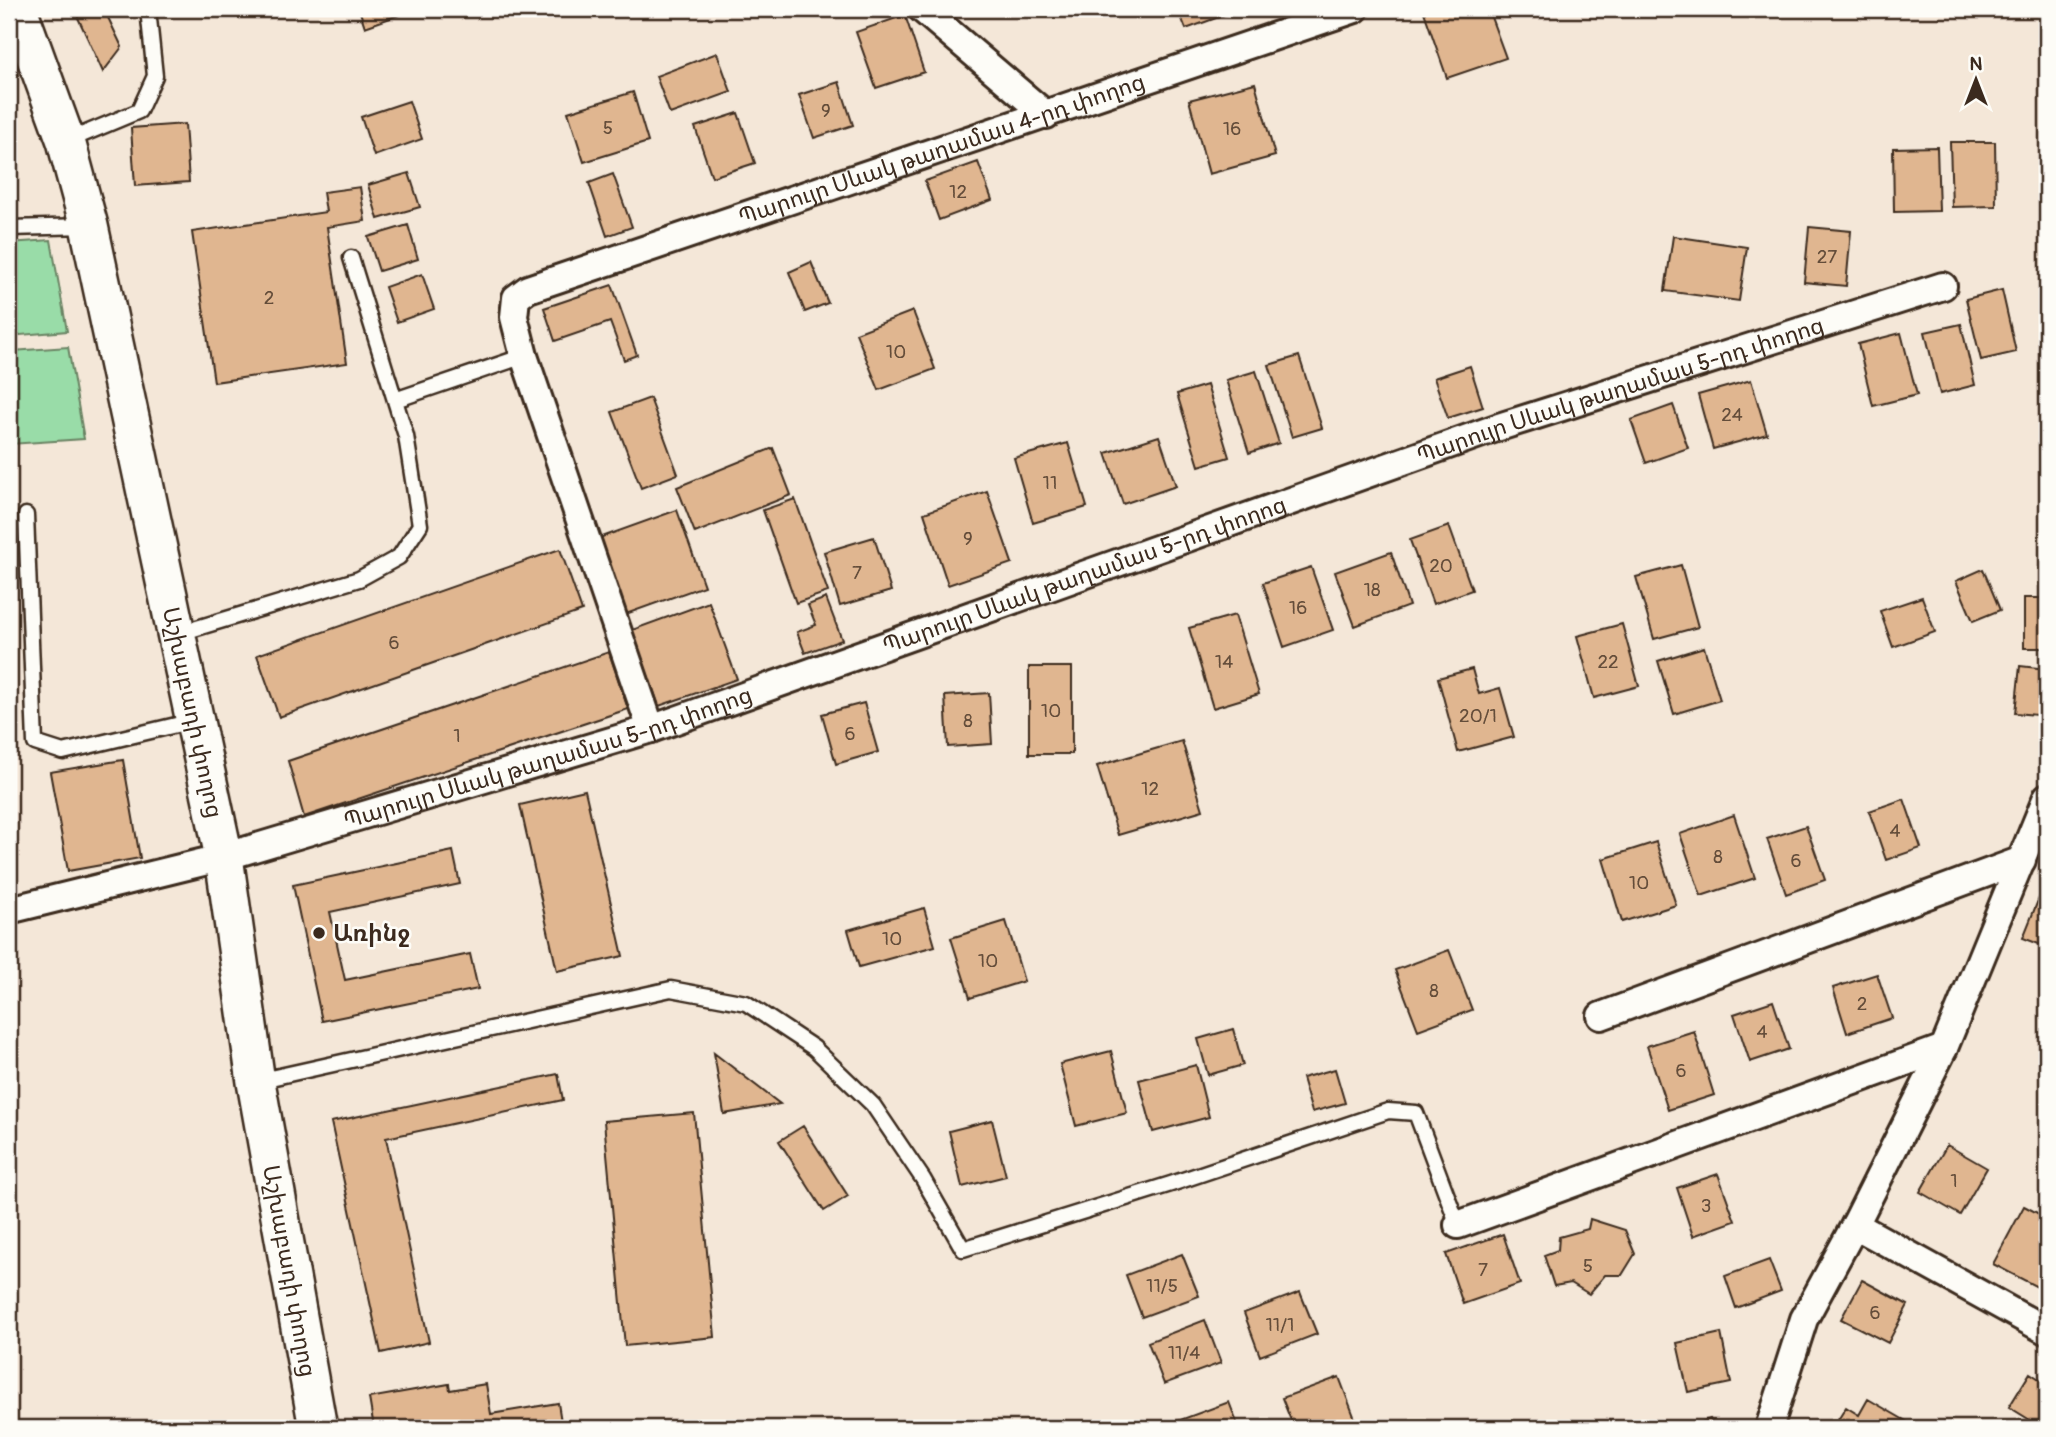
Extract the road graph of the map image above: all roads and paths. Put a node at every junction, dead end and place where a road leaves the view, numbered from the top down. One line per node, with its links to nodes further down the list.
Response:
1 (18, 9): 6 (street, Աշխաբադի փողոց)
2 (148, 9): 6 (lane)
3 (922, 9): 5 (street)
4 (1355, 9): 5 (street, Պարույր Սևակ թաղամաս 4-րդ փողոց)
5 (1046, 115): 11 (street, Պարույր Սևակ թաղամաս 4-րդ փողոց)
6 (66, 141): 7 (street, Աշխաբադի փողոց)
7 (89, 226): 8 (lane); 14 (street, Աշխաբադի փողոց)
8 (9, 228)
9 (351, 258): 12 (lane)
10 (1943, 286): 16 (street, Պարույր Սևակ թաղամաս 5-րդ փողոց)
11 (524, 356): 12 (lane); 16 (street)
12 (395, 400): 14 (lane)
13 (26, 515): 15 (lane)
14 (176, 634): 15 (street, Աշխաբադի փողոց)
15 (195, 721): 18 (street, Աշխաբադի փողոց)
16 (651, 729): 18 (street, Պարույր Սևակ թաղամաս 5-րդ փողոց)
17 (2047, 797): 19 (street)
18 (224, 857): 20 (street, Պարույր Սևակ թաղամաս 5-րդ փողոց); 23 (street, Աշխաբադի փողոց)
19 (2022, 860): 21 (street); 22 (street)
20 (9, 910)
21 (1601, 1016)
22 (1944, 1048): 24 (street); 25 (street)
23 (256, 1082): 24 (lane); 27 (street, Աշխաբադի փողոց)
24 (1458, 1225)
25 (1855, 1225): 26 (street); 28 (street)
26 (2047, 1331)
27 (318, 1428)
28 (1769, 1428)

